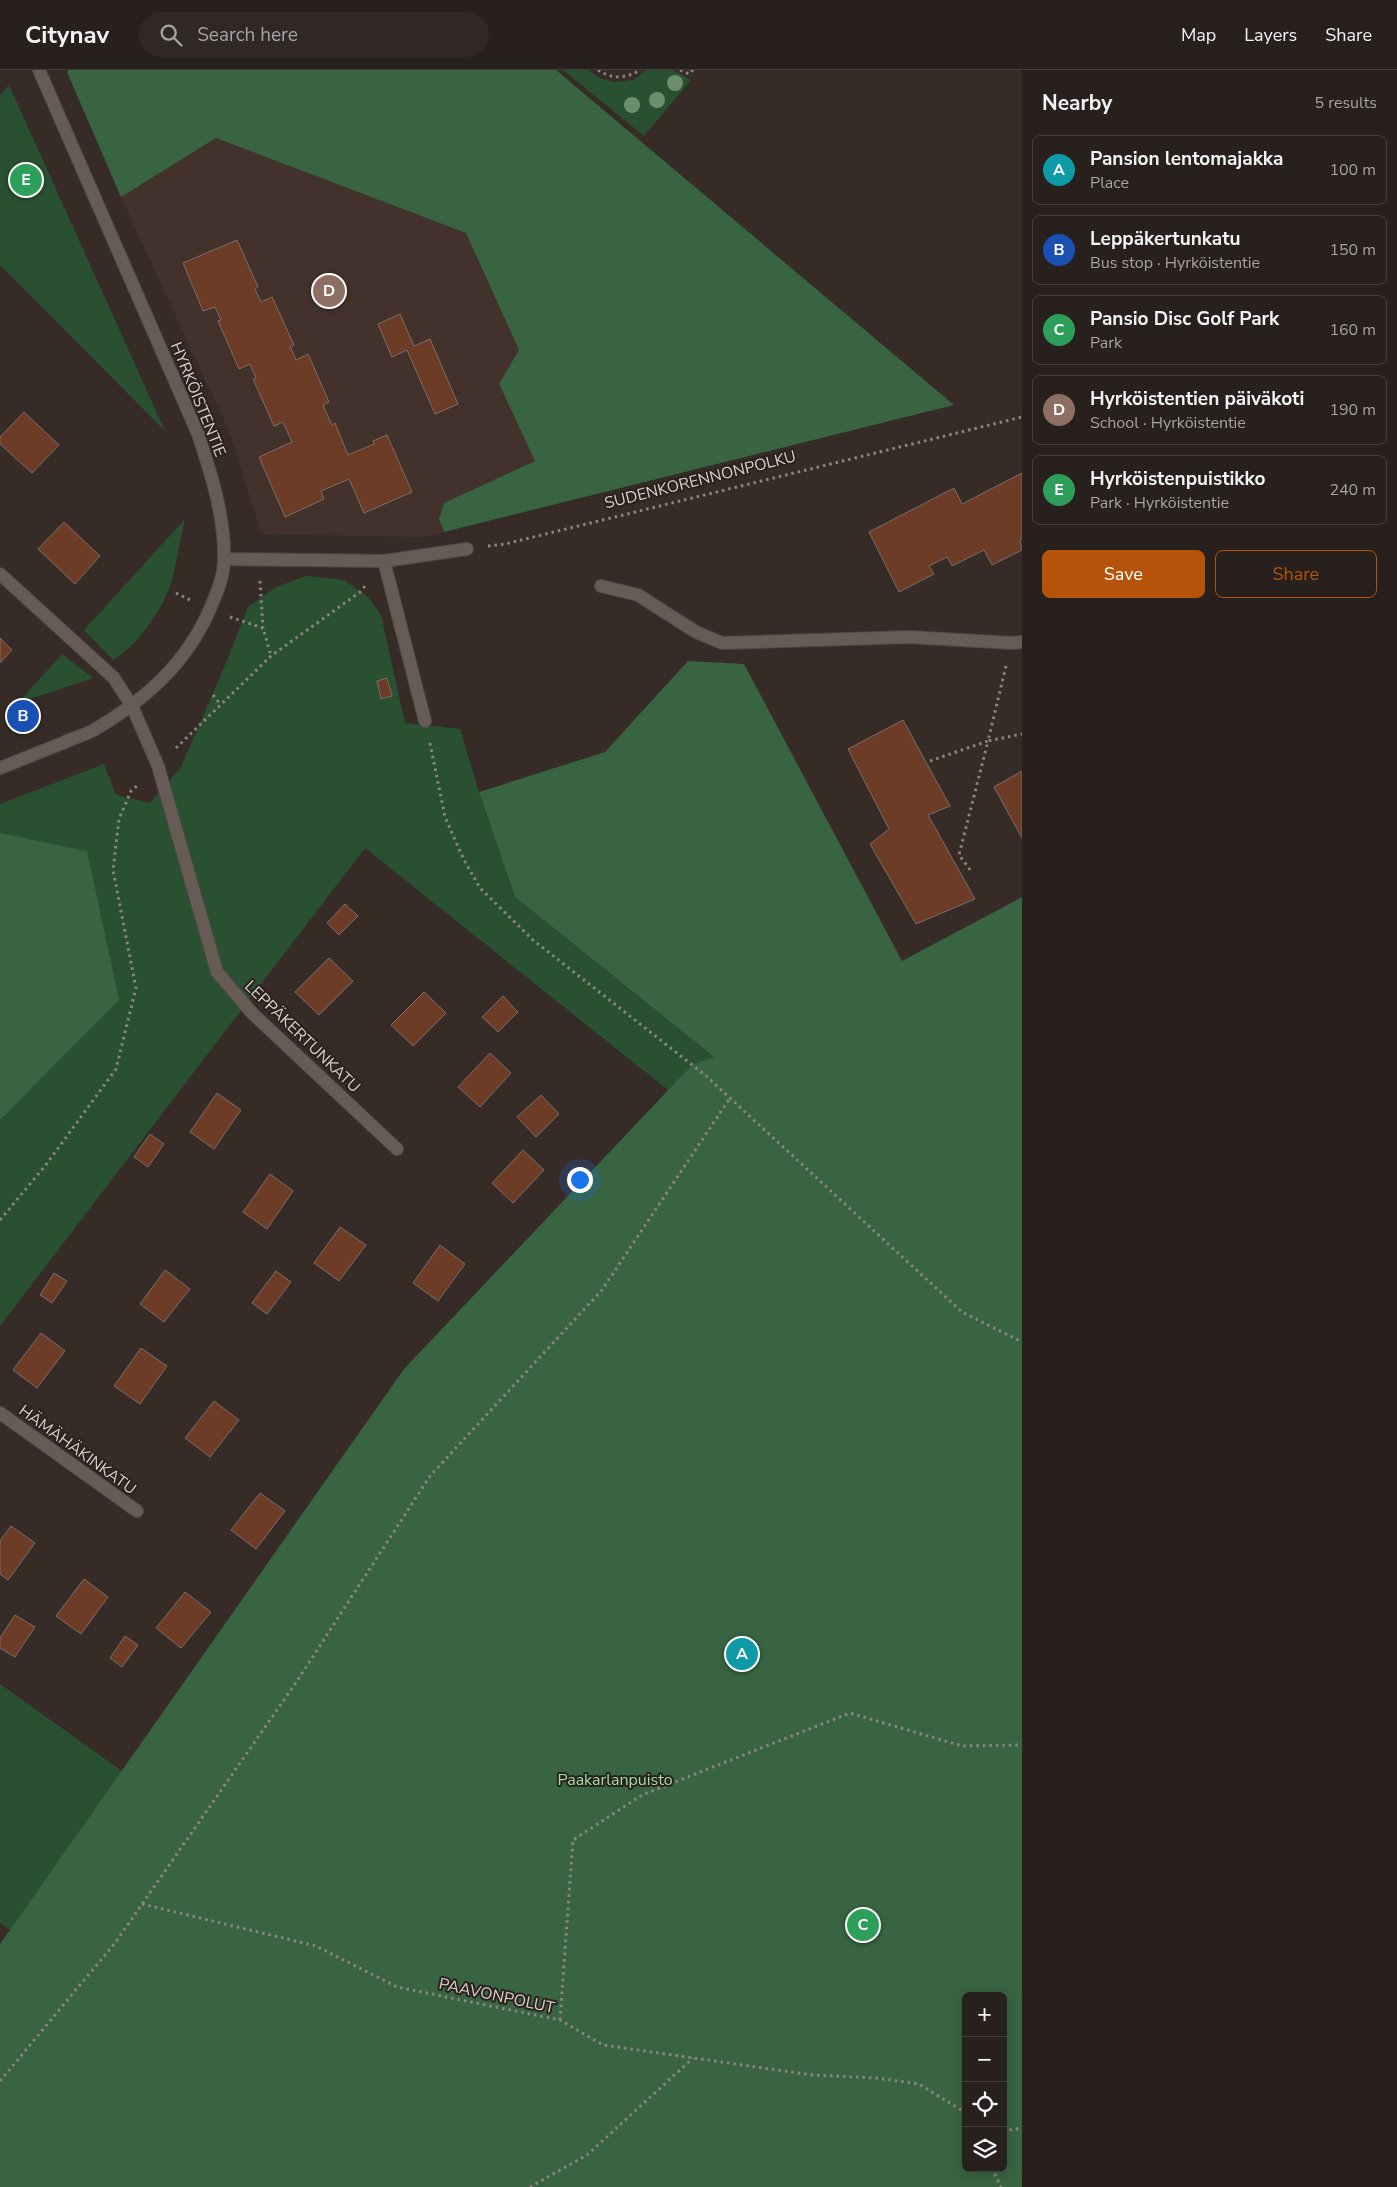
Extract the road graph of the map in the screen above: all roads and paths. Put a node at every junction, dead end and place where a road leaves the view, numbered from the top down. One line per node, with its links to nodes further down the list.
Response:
1 (39, 70): 8 (street, HYRKÖISTENTIE)
2 (598, 70): 3 (path)
3 (641, 70)
4 (680, 70): 5 (path)
5 (693, 70)
6 (1022, 417): 7 (path, SUDENKORENNONPOLKU)
7 (467, 549): 10 (street)
8 (224, 560): 9 (street); 17 (street, HYRKÖISTENTIE)
9 (258, 560): 10 (street); 13 (path)
10 (384, 561): 16 (path); 18 (street)
11 (0, 574): 17 (street, LEPPÄKERTUNKATU)
12 (601, 586): 14 (street)
13 (263, 628)
14 (1017, 642): 20 (path)
15 (213, 695): 16 (path)
16 (221, 705): 22 (path)
17 (132, 706): 22 (street, LEPPÄKERTUNKATU); 23 (street, HYRKÖISTENTIE)
18 (425, 721): 25 (path)
19 (1022, 734): 20 (path)
20 (988, 741): 21 (path); 24 (path)
21 (930, 761)
22 (158, 766): 26 (street, LEPPÄKERTUNKATU); 27 (path)
23 (0, 768)
24 (971, 871)
25 (730, 1098): 28 (path); 32 (path)
26 (397, 1149)
27 (0, 1220)
28 (1022, 1342)
29 (0, 1413): 30 (street, HÄMÄHÄKINKATU)
30 (137, 1511)
31 (1022, 1745): 33 (path)
32 (142, 1904): 33 (path, PAAVONPOLUT); 35 (path)
33 (560, 2020): 34 (path, PAAVONPOLUT)
34 (693, 2058): 36 (path, PAAVONPOLUT); 40 (path)
35 (0, 2081)
36 (962, 2111)
37 (1022, 2128): 38 (path)
38 (1007, 2130)
39 (994, 2172): 41 (path)
40 (530, 2187)
41 (1001, 2187)

